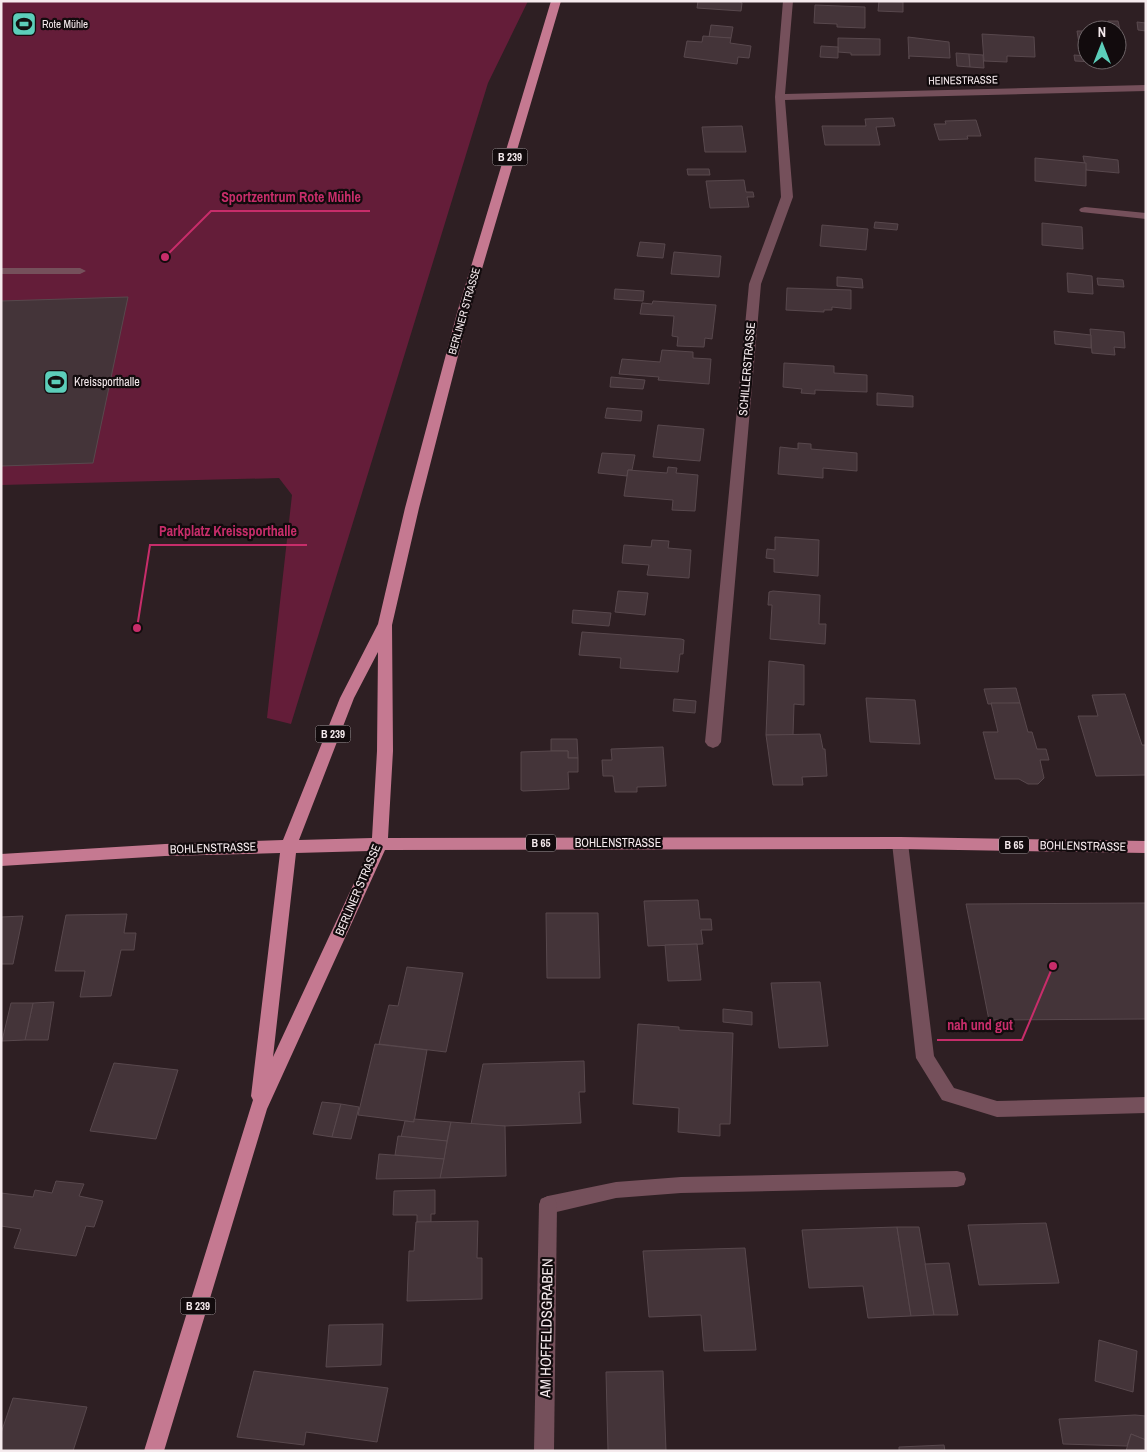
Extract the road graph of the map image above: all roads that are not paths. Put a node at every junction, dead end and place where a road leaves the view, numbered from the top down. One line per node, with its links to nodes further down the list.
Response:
1 (556, 1): 9 (main road, BERLINER STRASSE / B 239)
2 (788, 1): 4 (street, SCHILLERSTRASSE)
3 (1146, 88): 4 (street, HEINESTRASSE)
4 (780, 97): 10 (street, SCHILLERSTRASSE)
5 (1085, 210): 6 (street)
6 (1146, 216)
7 (1, 271): 8 (street)
8 (80, 271)
9 (385, 625): 12 (main road, BERLINER STRASSE / B 239); 13 (main road, BERLINER STRASSE / B 239)
10 (713, 742)
11 (900, 843): 12 (main road, BOHLENSTRASSE / B 65); 14 (main road, BOHLENSTRASSE / B 65); 16 (street)
12 (380, 844): 13 (main road, BOHLENSTRASSE / B 65); 17 (main road, BERLINER STRASSE / B 239)
13 (289, 846): 15 (main road, BOHLENSTRASSE / B 65); 17 (main road, BERLINER STRASSE / B 239)
14 (1146, 847)
15 (1, 860)
16 (1146, 1105)
17 (258, 1109): 19 (main road, BERLINER STRASSE / B 239)
18 (957, 1179): 20 (street, AM HOFFELDSGRABEN)
19 (154, 1451)
20 (544, 1451)

